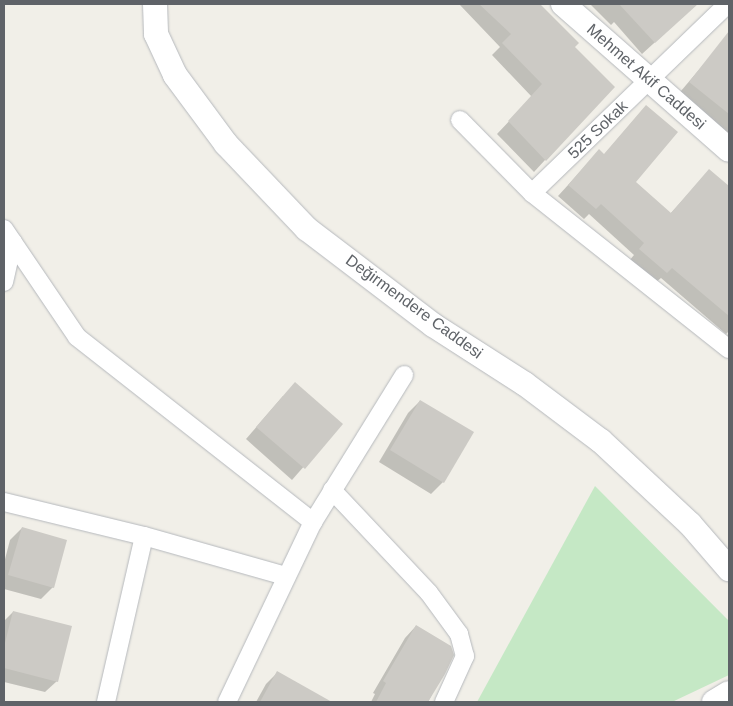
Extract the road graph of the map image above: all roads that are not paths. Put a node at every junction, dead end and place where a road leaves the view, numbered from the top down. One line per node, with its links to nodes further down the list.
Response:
1 (155, 4): 16 (street, Değirmendere Caddesi)
2 (562, 4): 4 (street, Mehmet Akif Caddesi)
3 (728, 4): 4 (street, 525 Sokak)
4 (649, 82): 6 (street, Mehmet Akif Caddesi); 7 (street, 525 Sokak)
5 (460, 120): 7 (street)
6 (729, 150)
7 (532, 193): 10 (street)
8 (8, 236): 9 (street); 14 (street)
9 (4, 282)
10 (729, 349)
11 (404, 375): 12 (street)
12 (332, 490): 14 (street); 21 (street)
13 (4, 502): 15 (street)
14 (314, 522): 17 (street)
15 (144, 536): 17 (street); 19 (street)
16 (729, 569)
17 (285, 576): 20 (street)
18 (729, 693): 22 (street)
19 (106, 702)
20 (227, 702)
21 (444, 702)
22 (714, 702)

